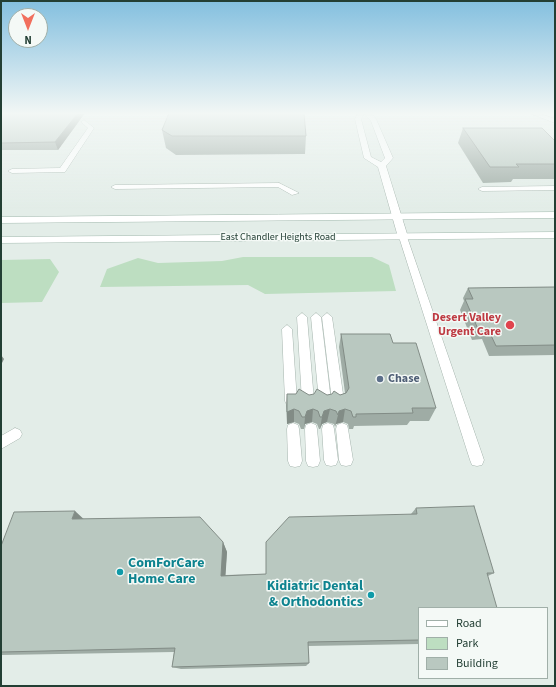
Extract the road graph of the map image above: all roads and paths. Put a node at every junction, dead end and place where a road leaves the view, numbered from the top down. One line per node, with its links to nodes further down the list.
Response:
1 (79, 145): 5 (lane)
2 (372, 145): 4 (main road)
3 (377, 145): 4 (main road)
4 (382, 166): 11 (main road)
5 (12, 171)
6 (115, 187): 9 (lane)
7 (482, 188): 8 (lane)
8 (555, 188)
9 (295, 193)
10 (555, 215): 11 (main road, East Chandler Heights Road)
11 (398, 216): 13 (main road, East Chandler Heights Road); 15 (main road)
12 (1, 220): 13 (main road, East Chandler Heights Road)
13 (298, 228): 15 (main road, East Chandler Heights Road); 16 (main road, East Chandler Heights Road)
14 (555, 235): 15 (main road, East Chandler Heights Road)
15 (403, 237): 31 (lane)
16 (1, 240)
17 (302, 317): 20 (lane)
18 (287, 329): 19 (lane)
19 (291, 401)
20 (308, 401)
21 (324, 401): 22 (lane)
22 (338, 401)
23 (293, 429): 32 (lane)
24 (311, 429): 33 (lane)
25 (328, 429): 29 (lane)
26 (342, 429): 30 (lane)
27 (16, 434): 28 (lane)
28 (1, 442)
29 (331, 460)
30 (346, 460)
31 (477, 460)
32 (295, 461)
33 (314, 461)

